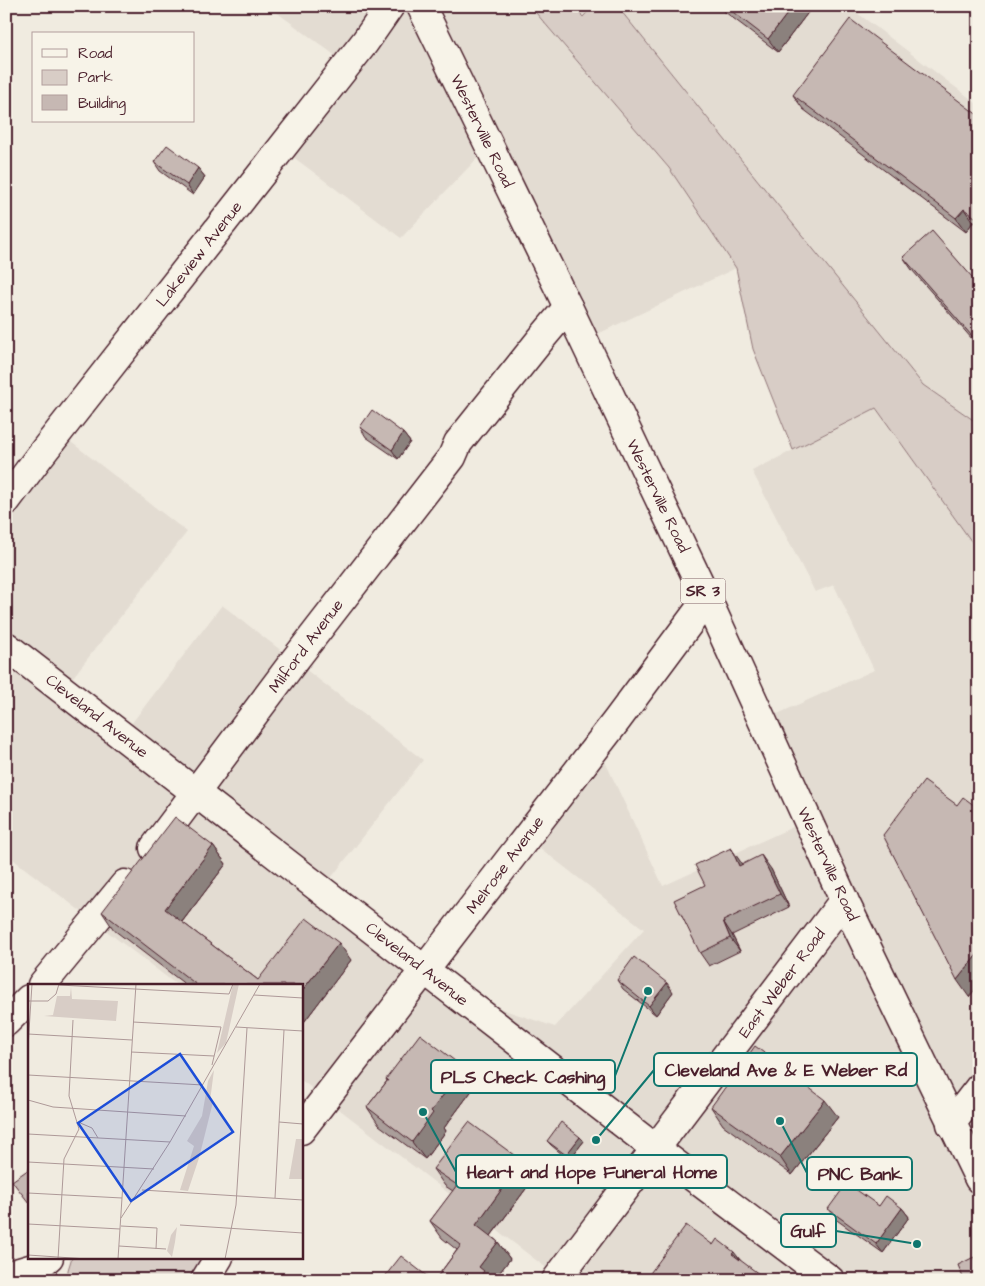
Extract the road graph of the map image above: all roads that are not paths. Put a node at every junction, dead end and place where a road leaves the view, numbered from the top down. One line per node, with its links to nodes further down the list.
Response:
1 (390, 6): 4 (street, Lakeview Avenue)
2 (421, 6): 3 (street, Westerville Road / SR 3)
3 (568, 307): 5 (street, Westerville Road / SR 3); 7 (street, Milford Avenue)
4 (6, 501)
5 (707, 599): 8 (street, Westerville Road / SR 3); 9 (street, Melrose Avenue)
6 (6, 646): 7 (street, Cleveland Avenue)
7 (196, 793): 9 (street, Cleveland Avenue); 10 (street, Milford Avenue)
8 (844, 900): 14 (street, Westerville Road / SR 3); 16 (street, East Weber Road)
9 (425, 970): 15 (street, Melrose Avenue); 16 (street, Cleveland Avenue)
10 (43, 984)
11 (28, 1000): 12 (street)
12 (6, 1022)
13 (979, 1088): 14 (street)
14 (951, 1124): 17 (street, Westerville Road / SR 3)
15 (302, 1129)
16 (656, 1149): 22 (street, East Weber Road); 23 (street, Cleveland Avenue)
17 (979, 1179)
18 (47, 1258): 20 (street)
19 (218, 1258): 21 (street)
20 (6, 1276)
21 (205, 1280)
22 (556, 1280)
23 (830, 1280)

